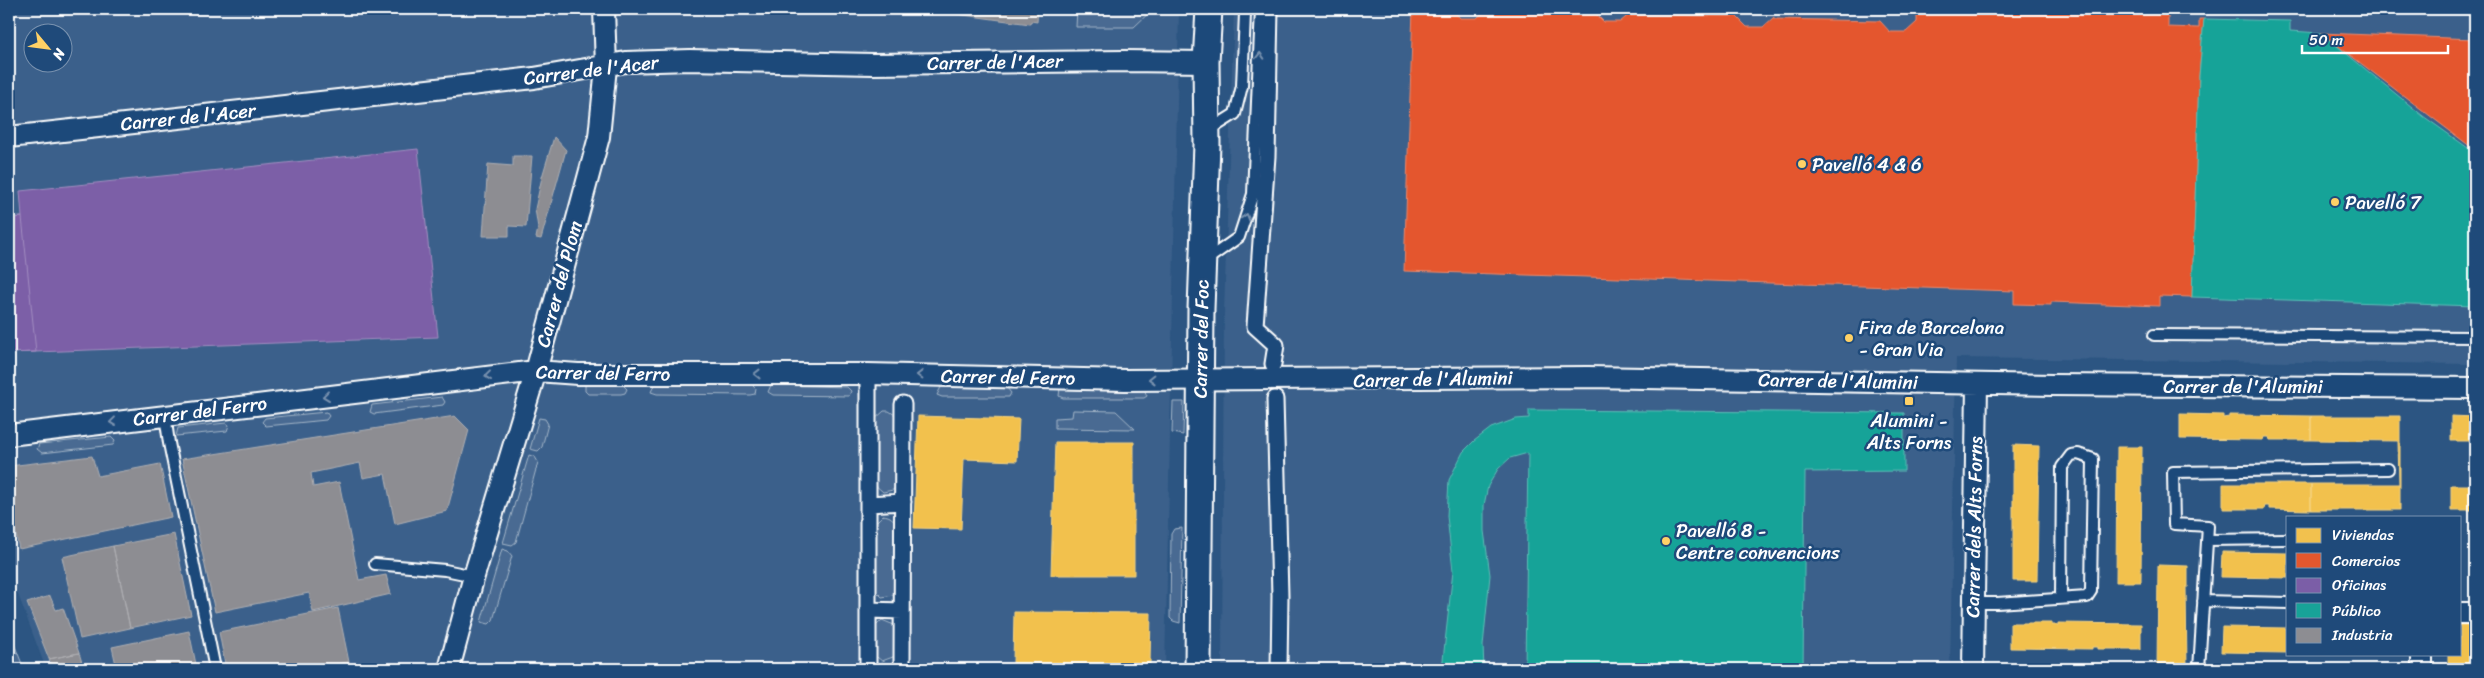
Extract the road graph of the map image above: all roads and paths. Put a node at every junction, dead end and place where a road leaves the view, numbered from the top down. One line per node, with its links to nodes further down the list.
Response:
1 (604, 9): 7 (street, Carrer del Plom)
2 (1209, 9): 6 (street, Carrer del Foc)
3 (1262, 9): 10 (lane, one-way to 3)
4 (1270, 9): 13 (street)
5 (1245, 13): 8 (lane)
6 (1206, 62): 7 (street, Carrer de l'Acer); 8 (street, Carrer del Foc)
7 (606, 67): 9 (street, Carrer de l'Acer); 14 (street, Carrer del Plom)
8 (1207, 132): 10 (street, Carrer del Foc)
9 (9, 137)
10 (1202, 263): 16 (street, Carrer del Foc)
11 (2154, 335): 12 (lane)
12 (2475, 337)
13 (1273, 364)
14 (536, 371): 15 (street, Carrer del Ferro, one-way to 14); 21 (street, Carrer del Ferro, one-way to 21); 29 (street, Carrer del Plom)
15 (868, 374): 16 (street, Carrer del Ferro, one-way to 15); 25 (street)
16 (1201, 378): 17 (street, Carrer de l'Alumini); 43 (street, Carrer del Foc)
17 (1978, 384): 18 (street, Carrer de l'Alumini); 32 (street, Carrer dels Alts Forns)
18 (2475, 388)
19 (1274, 400): 44 (street)
20 (903, 404): 24 (street)
21 (166, 416): 22 (street, Carrer del Ferro, one-way to 22); 39 (lane)
22 (9, 435)
23 (2388, 469): 27 (lane)
24 (903, 502): 25 (street); 35 (street)
25 (868, 504): 34 (street)
26 (2286, 539): 27 (lane)
27 (2206, 540): 31 (lane)
28 (375, 564): 29 (lane)
29 (474, 576): 40 (street, Carrer del Plom)
30 (2061, 598): 30 (lane); 32 (lane)
31 (2203, 601): 33 (lane); 46 (lane)
32 (1974, 602): 45 (street, Carrer dels Alts Forns)
33 (2286, 603)
34 (868, 610): 35 (street); 41 (street)
35 (902, 611): 42 (street)
36 (2462, 613): 37 (street)
37 (2475, 613)
38 (2422, 656): 47 (street)
39 (215, 669)
40 (449, 669)
41 (868, 669)
42 (902, 669)
43 (1198, 669)
44 (1279, 669)
45 (1973, 669)
46 (2199, 669)
47 (2422, 669)

